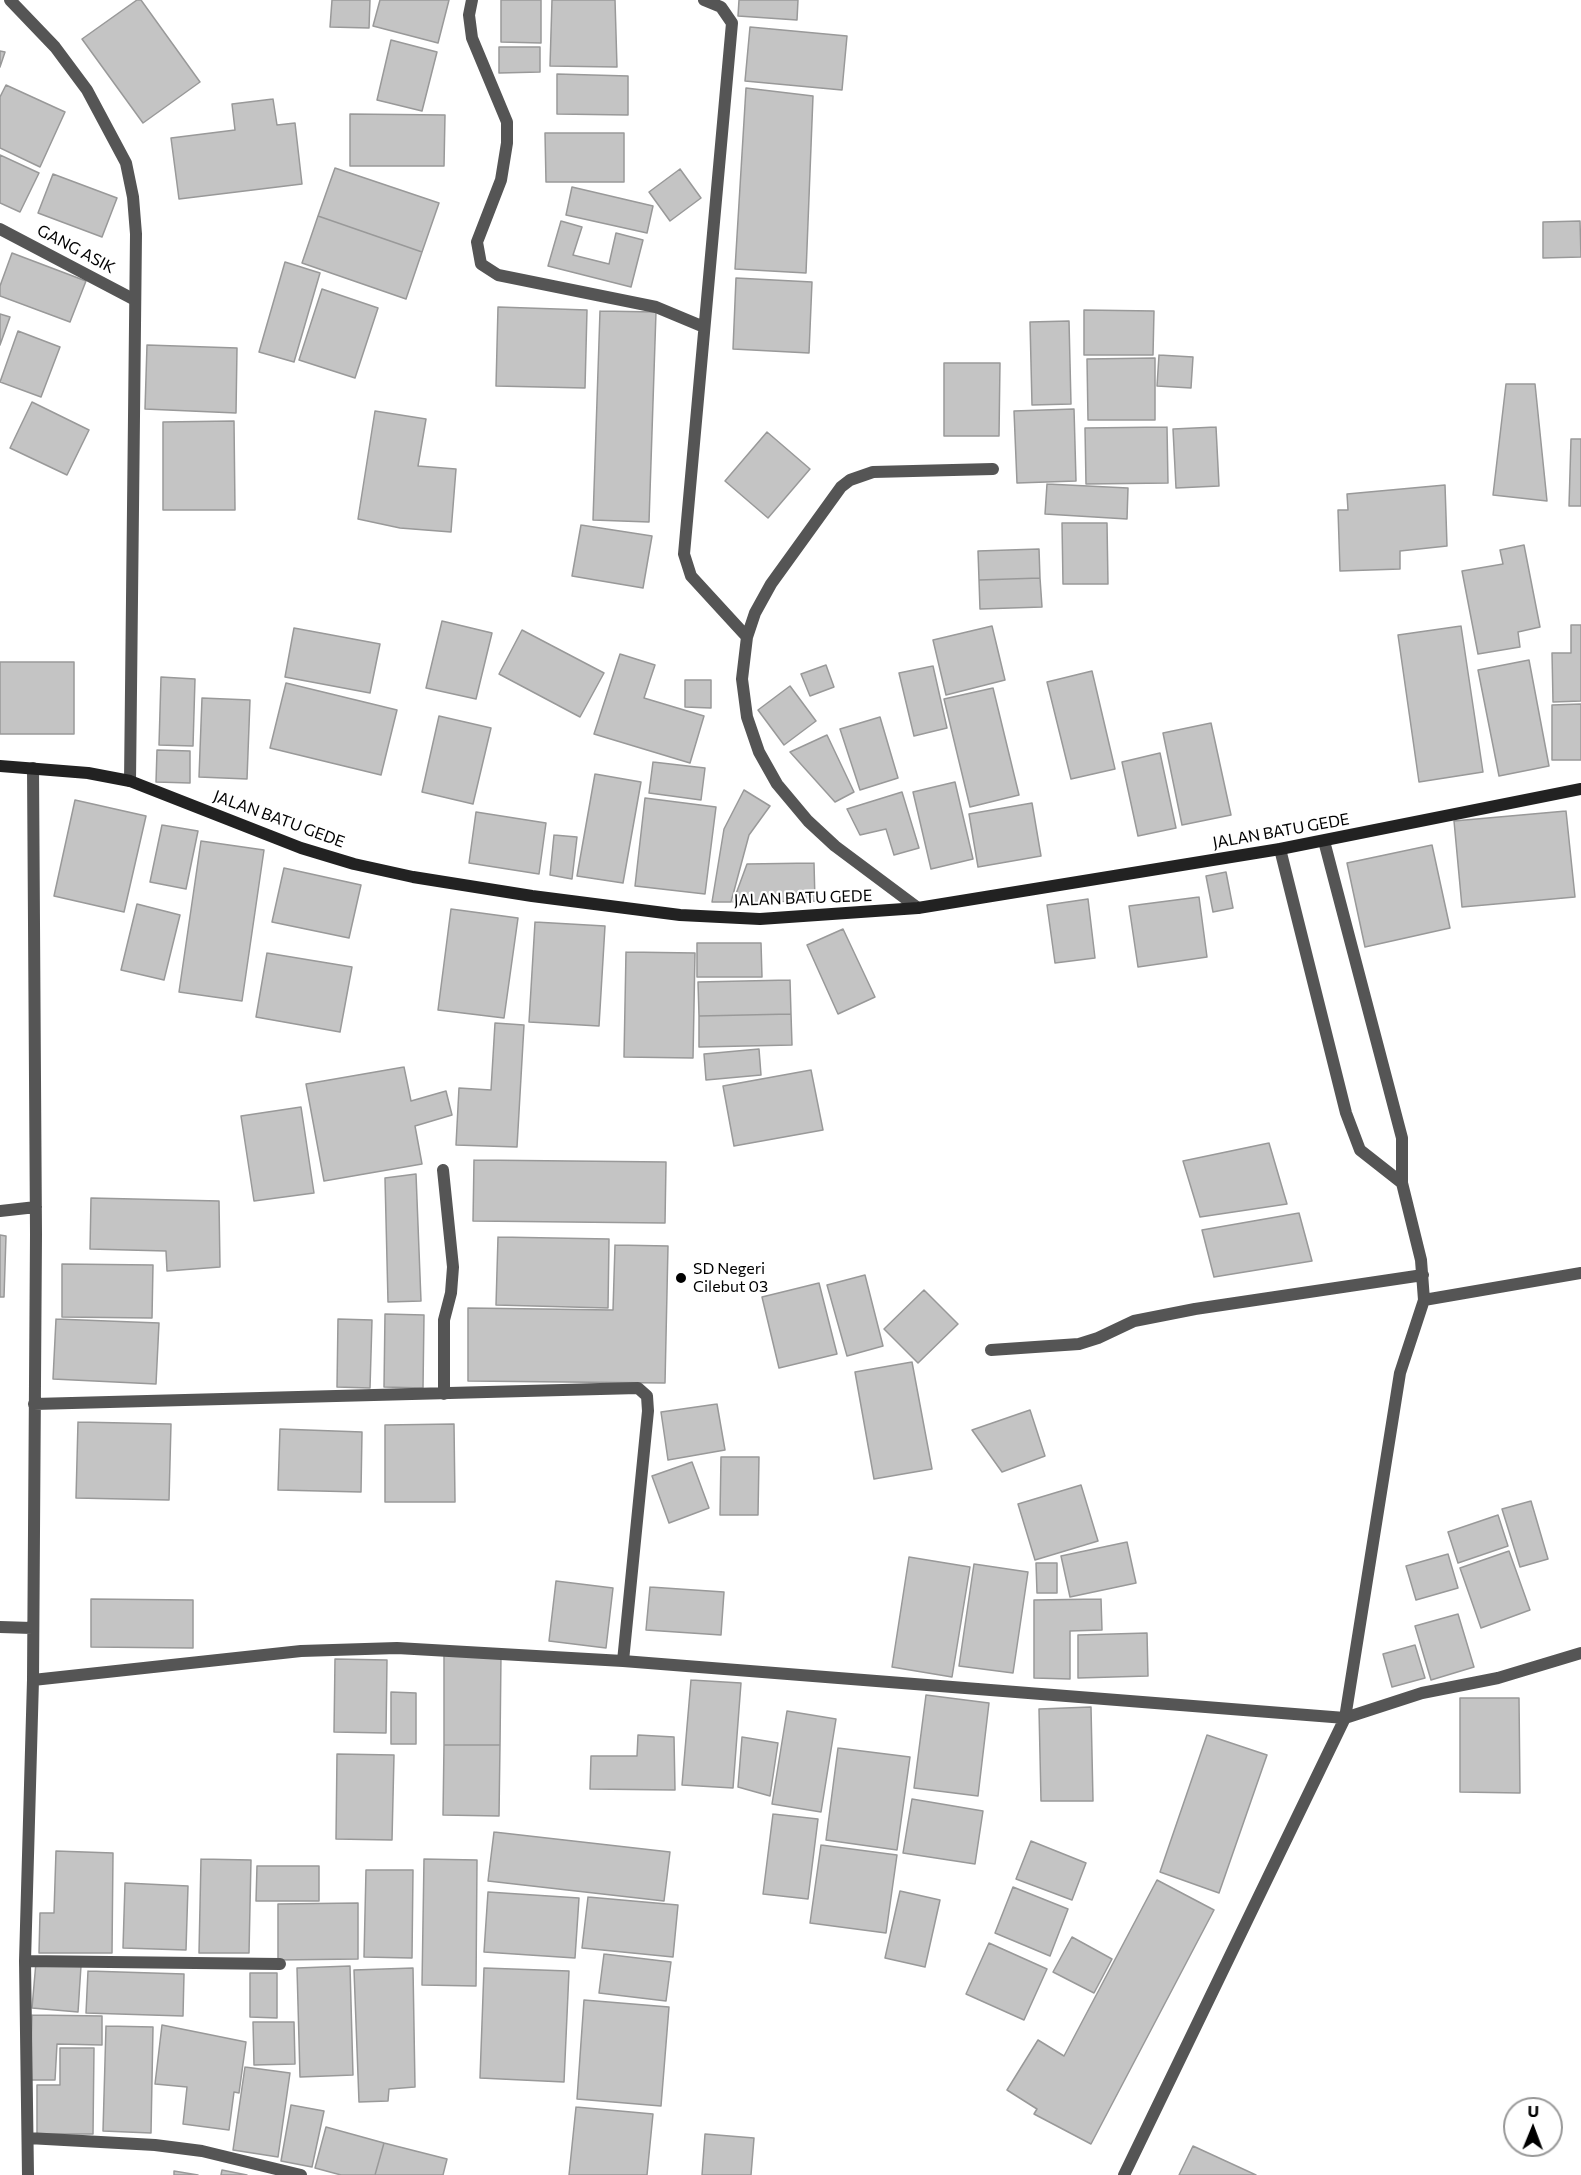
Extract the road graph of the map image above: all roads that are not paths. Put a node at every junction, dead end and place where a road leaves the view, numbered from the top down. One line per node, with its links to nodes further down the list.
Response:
1 (10, 0): 5 (street)
2 (472, 0): 6 (street)
3 (704, 0): 6 (street)
4 (0, 229): 5 (street, GANG ASIK)
5 (135, 300): 11 (street)
6 (704, 327): 8 (street)
7 (993, 469): 8 (street)
8 (747, 637): 15 (street)
9 (0, 766): 10 (street, JALAN BATU GEDE)
10 (33, 768): 11 (street, JALAN BATU GEDE); 18 (street)
11 (130, 780): 15 (street, JALAN BATU GEDE)
12 (1581, 789): 13 (street, JALAN BATU GEDE)
13 (1324, 841): 14 (street, JALAN BATU GEDE); 17 (street)
14 (1280, 849): 15 (street, JALAN BATU GEDE); 17 (street)
15 (918, 908)
16 (443, 1170): 24 (street)
17 (1402, 1183): 21 (street)
18 (36, 1207): 19 (street); 25 (street)
19 (0, 1212)
20 (1581, 1273): 22 (street)
21 (1423, 1275): 22 (street); 23 (street)
22 (1424, 1300): 31 (street)
23 (992, 1350)
24 (444, 1394): 25 (street); 29 (street)
25 (34, 1404): 27 (street)
26 (0, 1627): 27 (street)
27 (32, 1628): 30 (street)
28 (1581, 1653): 31 (street)
29 (623, 1661): 30 (street); 31 (street)
30 (33, 1680): 32 (street)
31 (1345, 1718): 37 (street)
32 (26, 1961): 33 (street); 34 (street)
33 (280, 1964)
34 (28, 2138): 35 (street); 36 (street)
35 (28, 2175)
36 (301, 2175)
37 (1124, 2175)

